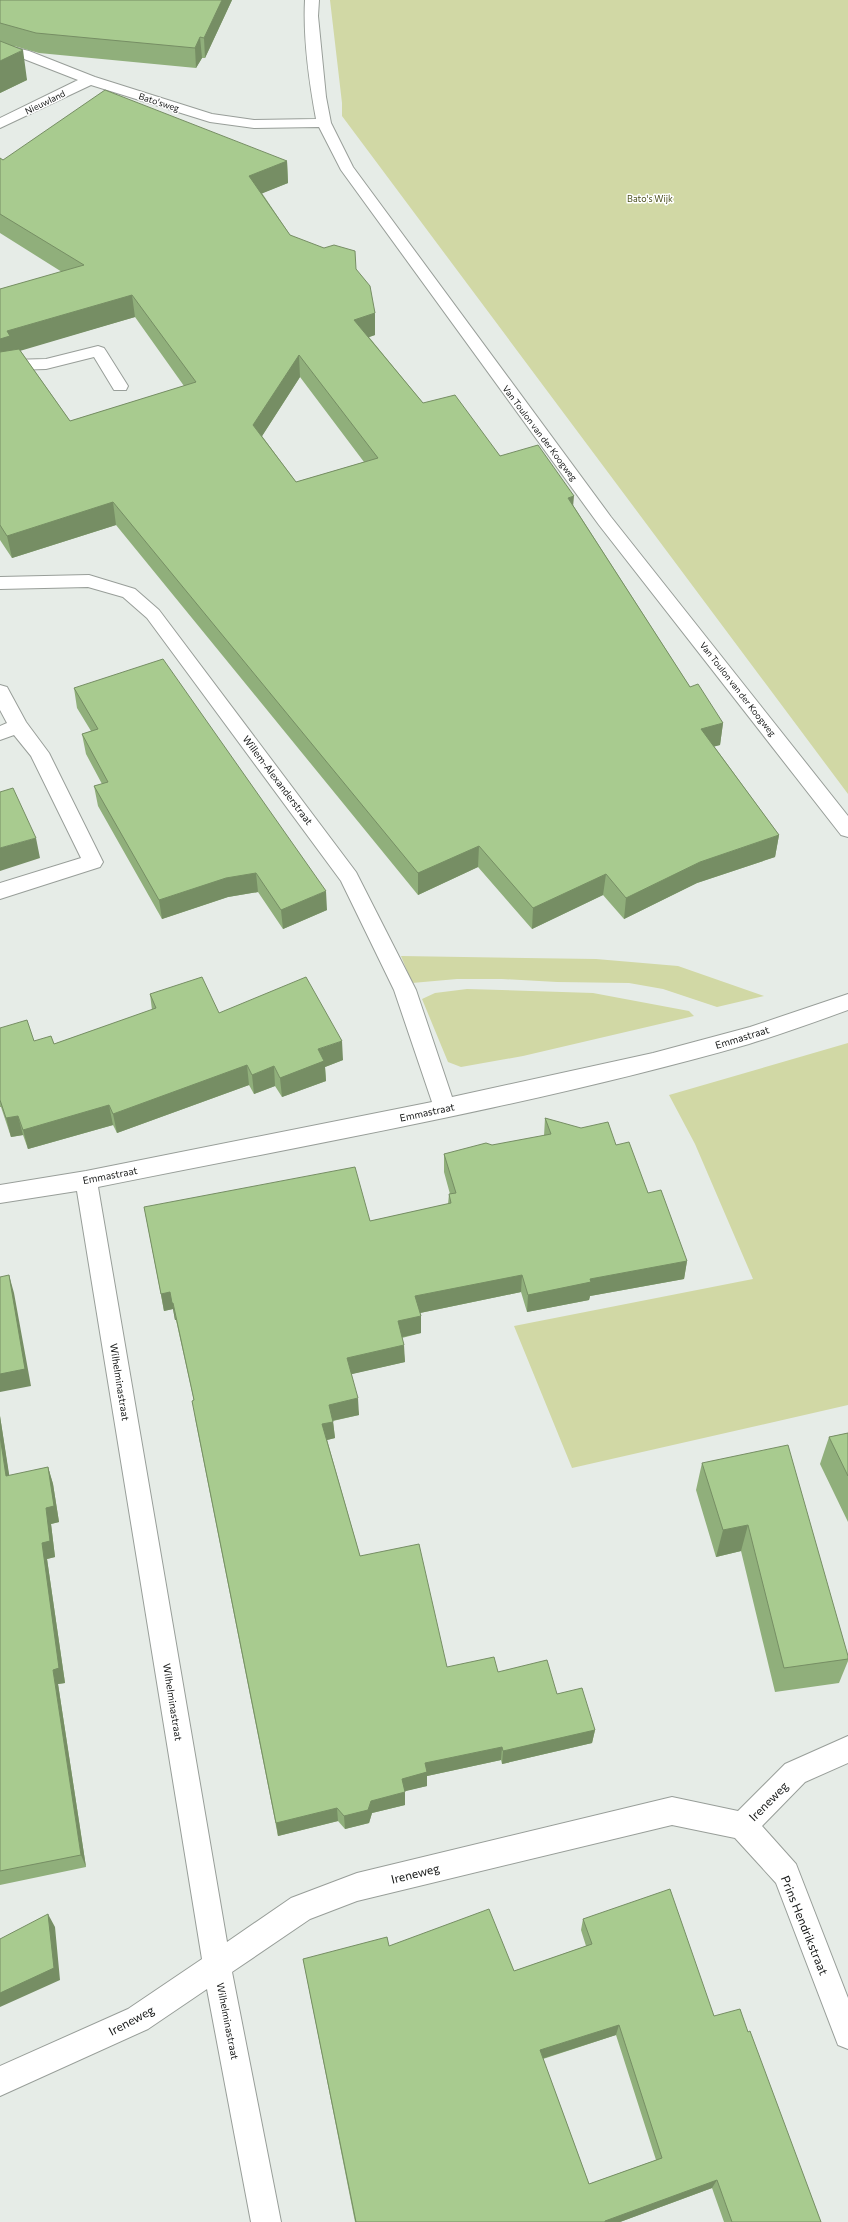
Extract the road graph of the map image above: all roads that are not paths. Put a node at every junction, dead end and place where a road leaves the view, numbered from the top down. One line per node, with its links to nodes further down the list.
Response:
1 (312, 0): 4 (street, Van Toulon van der Koogweg)
2 (0, 48): 3 (street, Bato'sweg)
3 (90, 80): 4 (street, Bato'sweg); 5 (street, Nieuwland)
4 (324, 123): 11 (street, Van Toulon van der Koogweg)
5 (0, 124)
6 (0, 368): 7 (street)
7 (120, 386)
8 (0, 583): 14 (street, Willem-Alexanderstraat)
9 (0, 692): 10 (street)
10 (9, 730): 12 (street)
11 (848, 830)
12 (0, 891)
13 (848, 1002): 14 (street, Emmastraat)
14 (445, 1108): 15 (street, Emmastraat)
15 (86, 1180): 16 (street, Emmastraat); 19 (street, Wilhelminastraat)
16 (0, 1194)
17 (848, 1749): 18 (street, Ireneweg)
18 (743, 1826): 19 (street, Ireneweg); 20 (street, Prins Hendrikstraat)
19 (217, 1966): 21 (street, Ireneweg); 22 (street, Wilhelminastraat)
20 (848, 2035)
21 (0, 2081)
22 (266, 2222)

